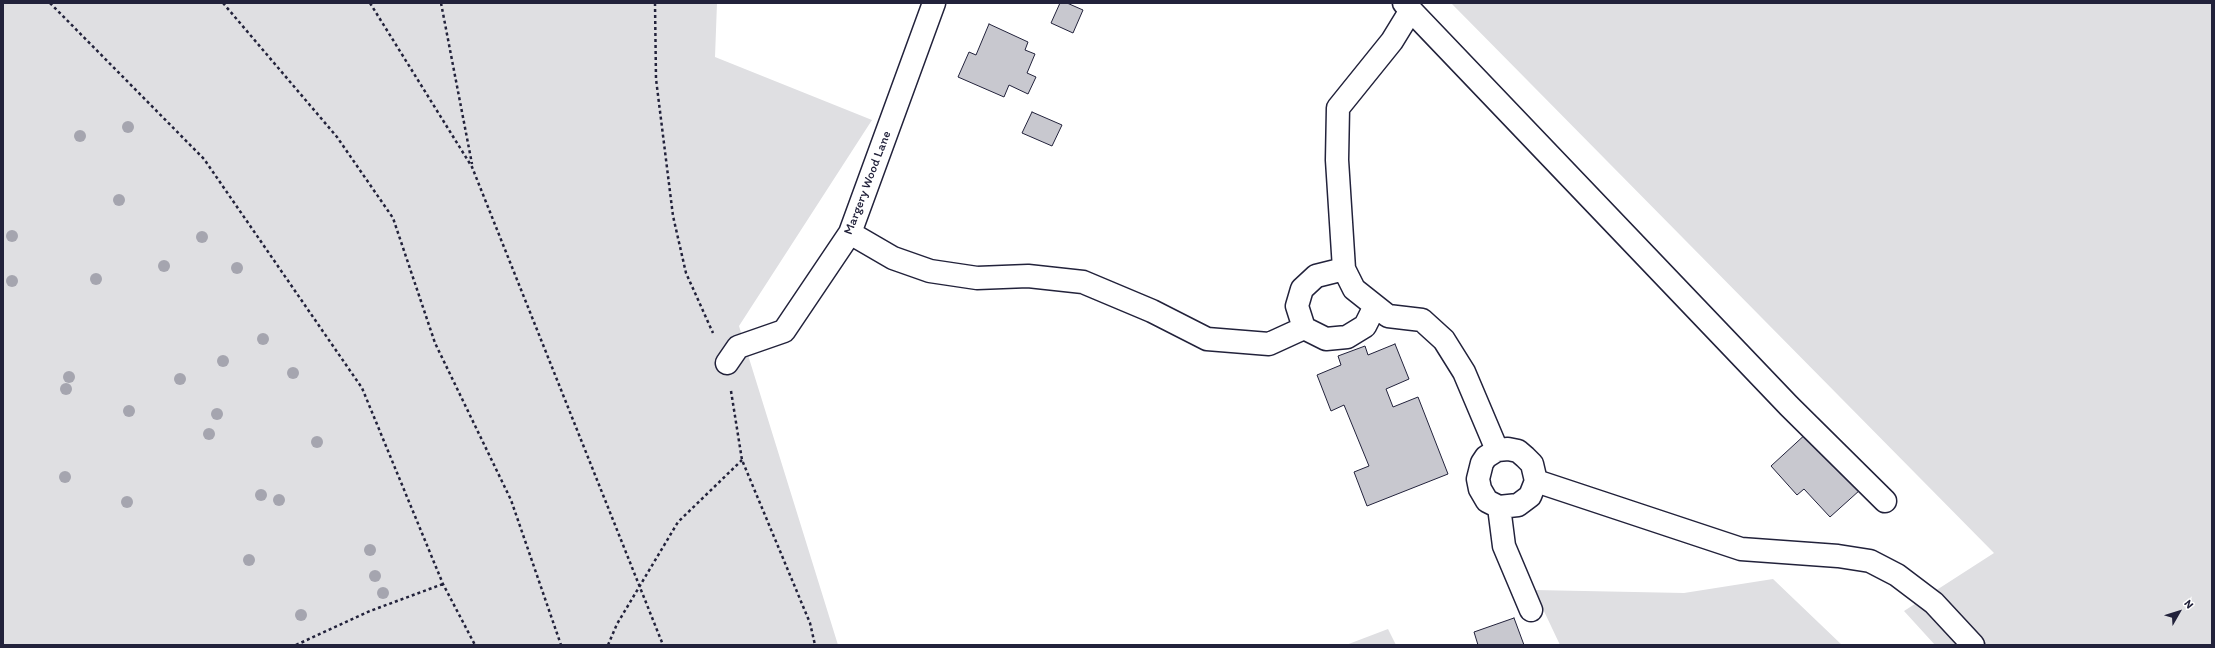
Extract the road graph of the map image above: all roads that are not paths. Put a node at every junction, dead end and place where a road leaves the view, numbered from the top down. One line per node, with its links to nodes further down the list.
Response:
1 (934, 3): 3 (lane, Margery Wood Lane)
2 (1407, 7): 4 (lane); 10 (lane)
3 (850, 233): 6 (lane); 7 (lane, Margery Wood Lane)
4 (1344, 269): 5 (lane); 6 (lane)
5 (1375, 306): 6 (lane); 8 (lane)
6 (1304, 328)
7 (727, 363)
8 (1497, 450): 9 (lane); 11 (lane)
9 (1536, 481): 11 (lane); 13 (lane)
10 (1885, 501)
11 (1499, 507): 12 (lane)
12 (1531, 610)
13 (1972, 645)

